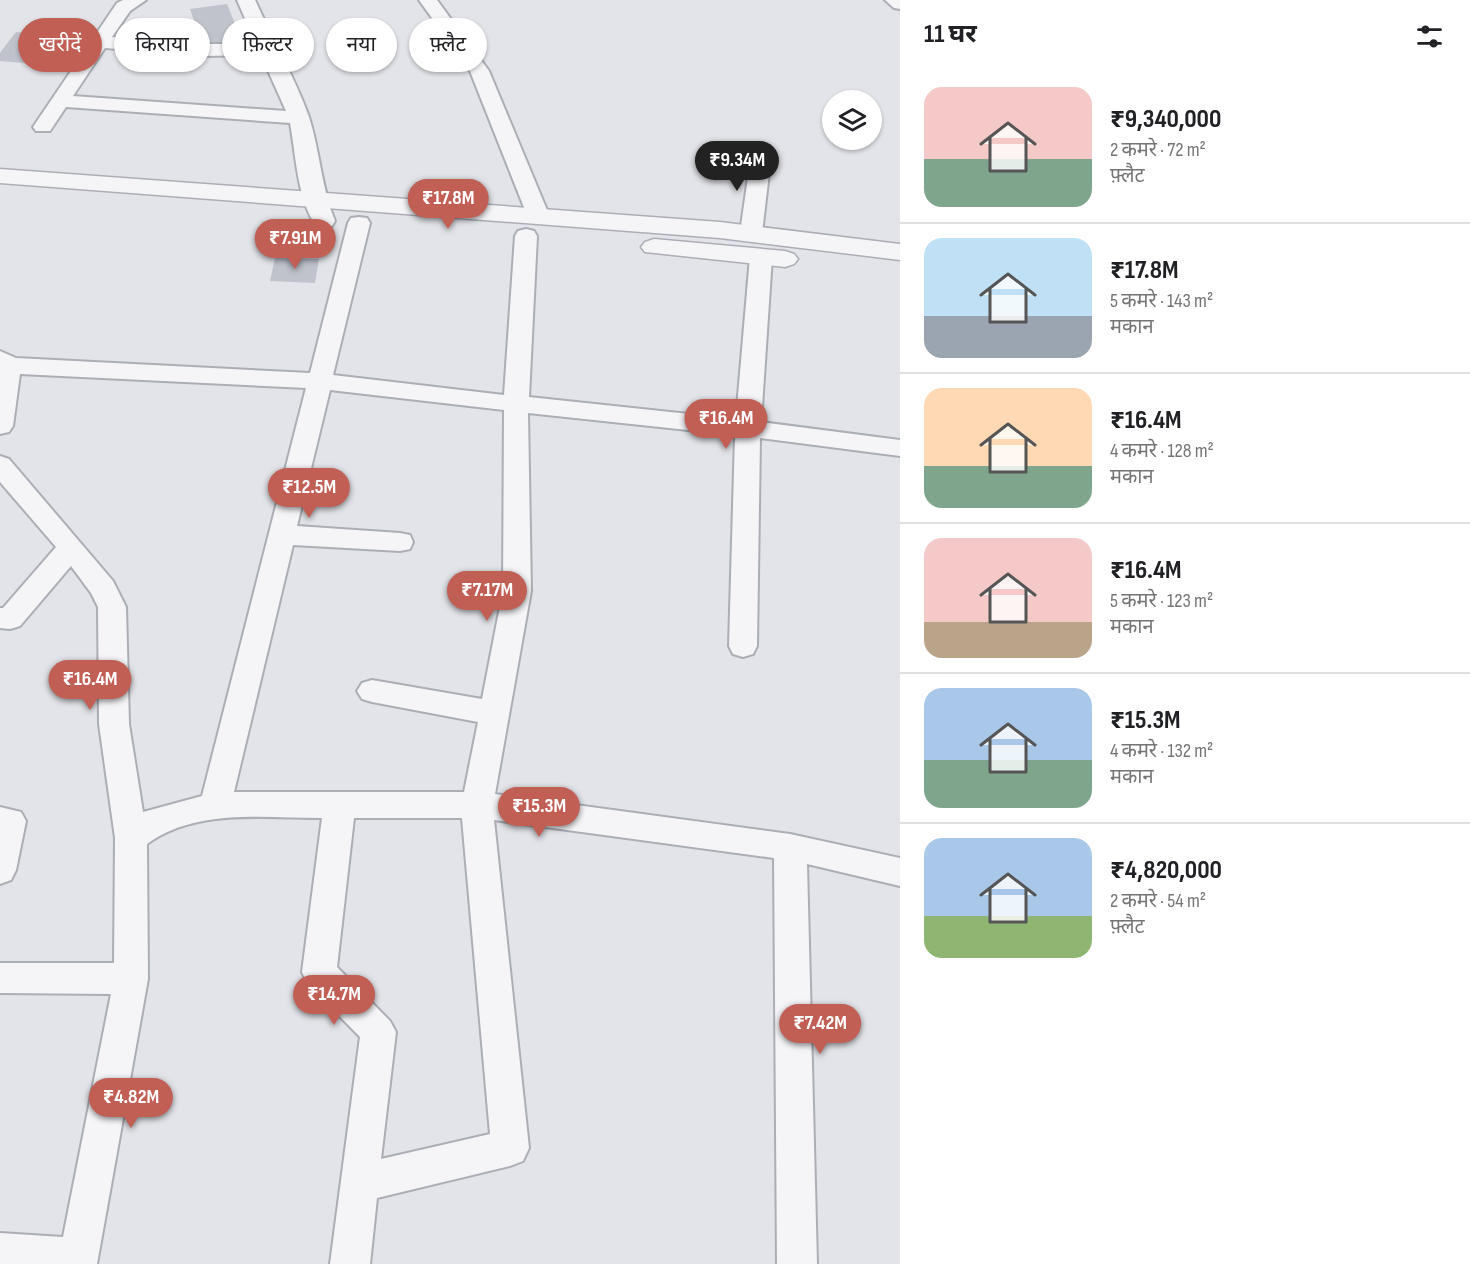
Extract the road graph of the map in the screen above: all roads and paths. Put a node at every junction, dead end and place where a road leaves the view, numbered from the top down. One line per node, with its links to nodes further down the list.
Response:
1 (138, 0): 7 (street)
2 (246, 0): 6 (street)
3 (428, 0): 19 (street)
4 (894, 0): 5 (street)
5 (900, 4)
6 (255, 18)
7 (102, 42): 8 (street)
8 (222, 50)
9 (82, 72): 11 (street)
10 (280, 72): 12 (street)
11 (62, 101): 12 (street); 13 (street)
12 (299, 118): 17 (street)
13 (43, 127)
14 (761, 156): 20 (street)
15 (0, 176): 17 (street)
16 (0, 194): 17 (street)
17 (319, 210): 18 (street); 19 (street)
18 (359, 223): 19 (street); 25 (street)
19 (532, 225): 20 (street); 22 (street); 26 (street)
20 (752, 233): 21 (street)
21 (900, 252)
22 (761, 257): 23 (street); 28 (street)
23 (900, 271)
24 (3, 363): 25 (street); 27 (street)
25 (320, 381): 26 (street); 31 (street)
26 (516, 404): 28 (street); 37 (street)
27 (0, 426)
28 (748, 428): 29 (street); 35 (street)
29 (900, 448)
30 (0, 465): 33 (street)
31 (282, 535): 32 (street); 39 (street)
32 (400, 542)
33 (71, 547): 34 (street); 42 (street)
34 (0, 618)
35 (743, 646)
36 (372, 691): 37 (street)
37 (494, 713): 40 (street)
38 (340, 804): 39 (street); 40 (street); 48 (street)
39 (215, 805): 42 (street)
40 (477, 805): 43 (street); 48 (street)
41 (0, 820): 44 (street)
42 (153, 825): 47 (street)
43 (790, 847): 45 (street); 52 (street)
44 (0, 870)
45 (900, 872)
46 (0, 978): 47 (street)
47 (131, 979): 50 (street)
48 (360, 1183): 51 (street)
49 (0, 1252): 50 (street)
50 (78, 1261)
51 (350, 1264)
52 (797, 1264)

